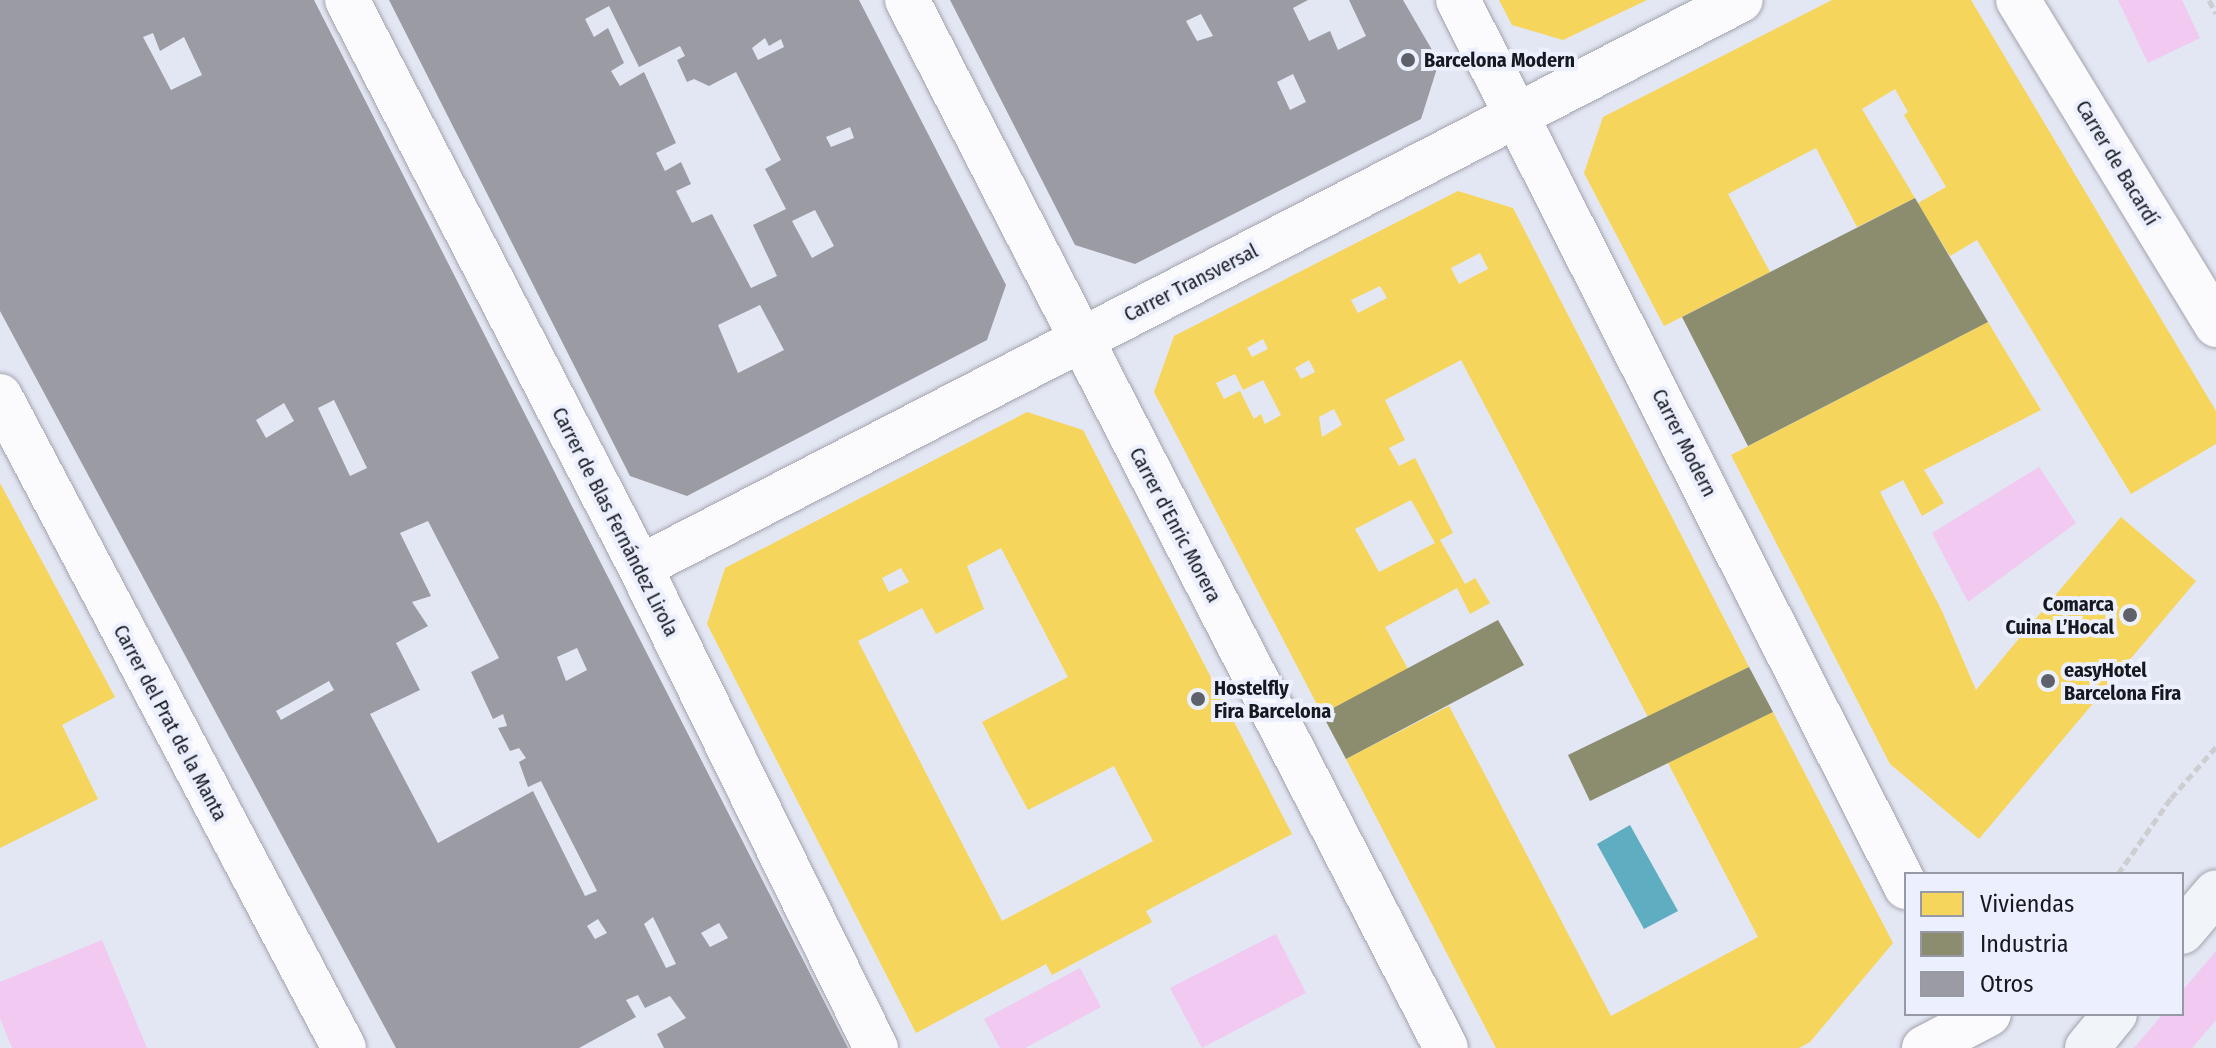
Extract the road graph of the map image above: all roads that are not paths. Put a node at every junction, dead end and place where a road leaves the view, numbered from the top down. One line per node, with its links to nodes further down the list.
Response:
1 (347, 0): 10 (street, Carrer de Blas Fernández Lirola)
2 (907, 0): 8 (street, Carrer d'Enric Morera)
3 (1458, 0): 6 (street, Carrer Modern)
4 (1741, 0): 6 (street, Carrer Transversal)
5 (2018, 0): 7 (street, Carrer de Bacardí)
6 (1520, 114): 8 (street, Carrer Transversal); 11 (street, Carrer Modern)
7 (2216, 325)
8 (1079, 341): 10 (street, Carrer Transversal); 18 (street, Carrer d'Enric Morera)
9 (0, 396): 16 (street, Carrer del Prat de la Manta)
10 (640, 567): 17 (street, Carrer de Blas Fernández Lirola)
11 (1904, 883)
12 (2216, 892): 13 (main road)
13 (2184, 930)
14 (1977, 1016): 19 (street)
15 (2113, 1016): 20 (main road)
16 (344, 1048)
17 (876, 1048)
18 (1446, 1048)
19 (1924, 1048)
20 (2087, 1048)

